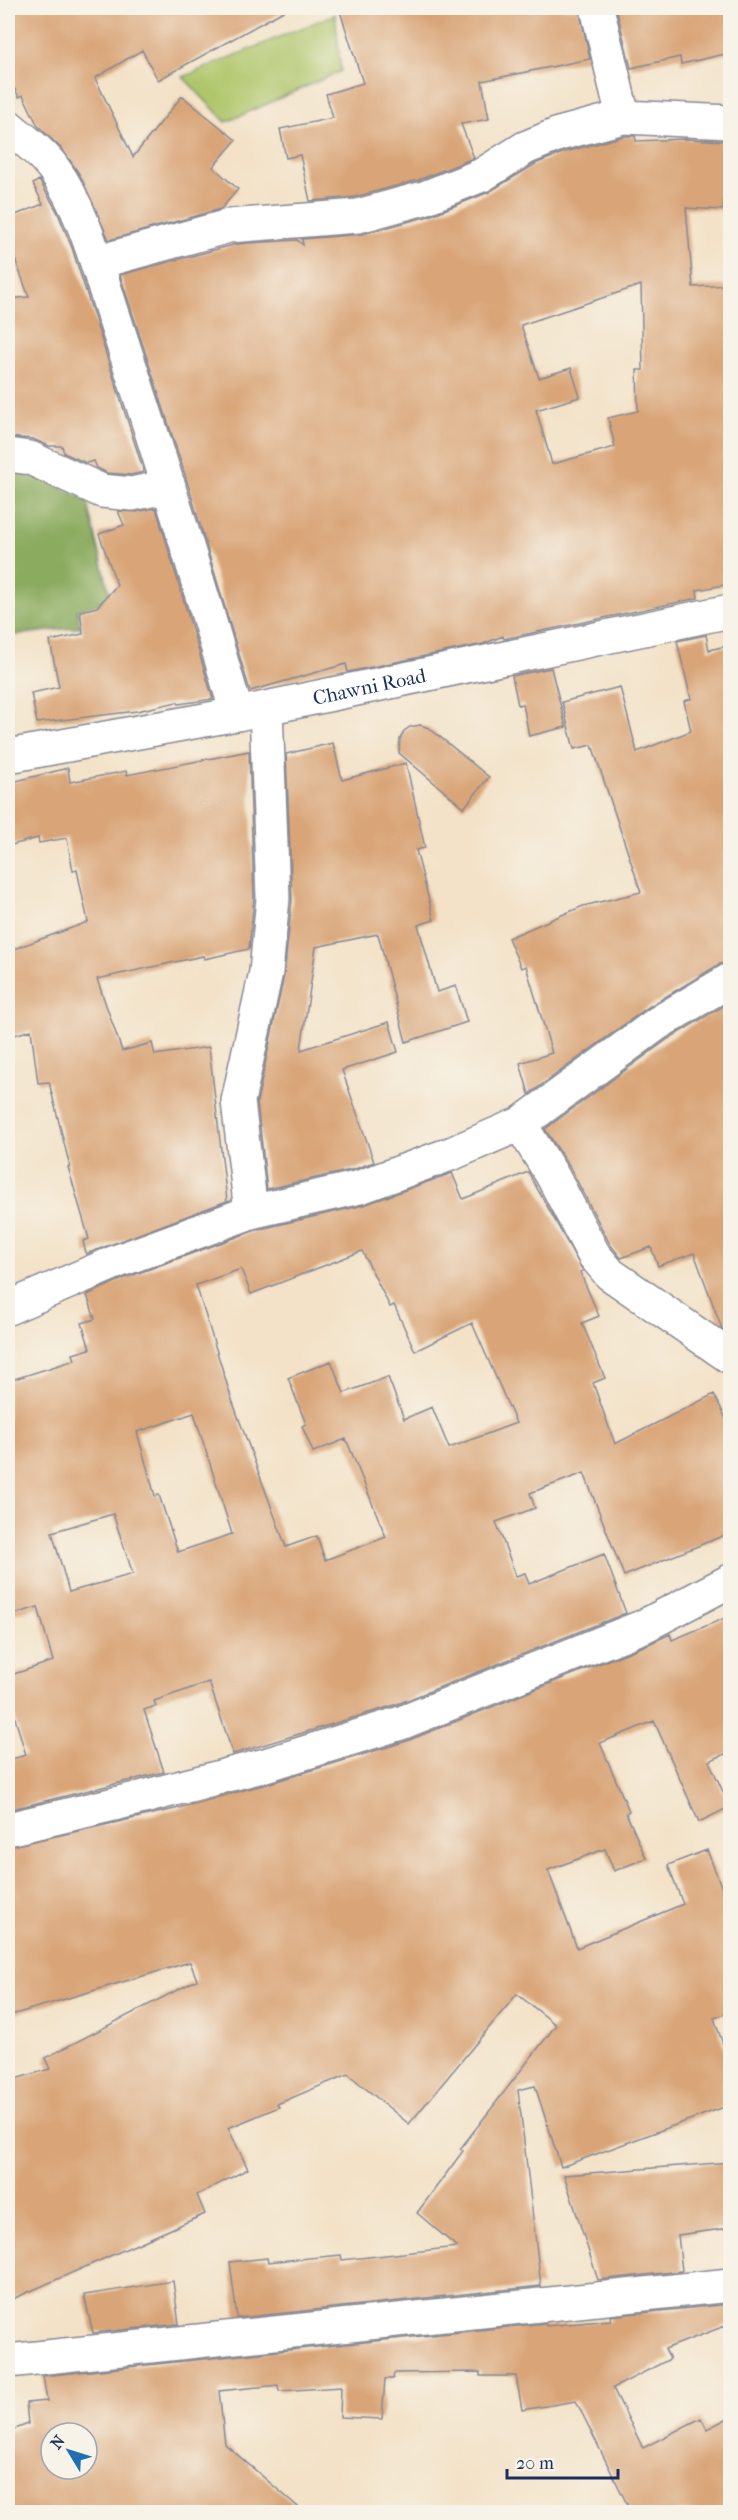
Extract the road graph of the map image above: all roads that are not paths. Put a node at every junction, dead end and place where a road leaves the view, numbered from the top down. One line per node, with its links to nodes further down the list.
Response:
1 (597, 8): 2 (street)
2 (623, 117): 3 (street); 5 (street)
3 (730, 122)
4 (8, 126): 5 (street)
5 (98, 262): 7 (street)
6 (8, 455): 7 (street)
7 (169, 486): 9 (street)
8 (730, 611): 9 (street, Chawni Road)
9 (251, 711): 10 (street, Chawni Road); 13 (street)
10 (8, 756)
11 (730, 980): 12 (street)
12 (520, 1124): 13 (street); 15 (street)
13 (251, 1212): 14 (street)
14 (8, 1308)
15 (730, 1357)
16 (730, 1581): 17 (street)
17 (8, 1829)
18 (730, 2285): 19 (street)
19 (8, 2361)

